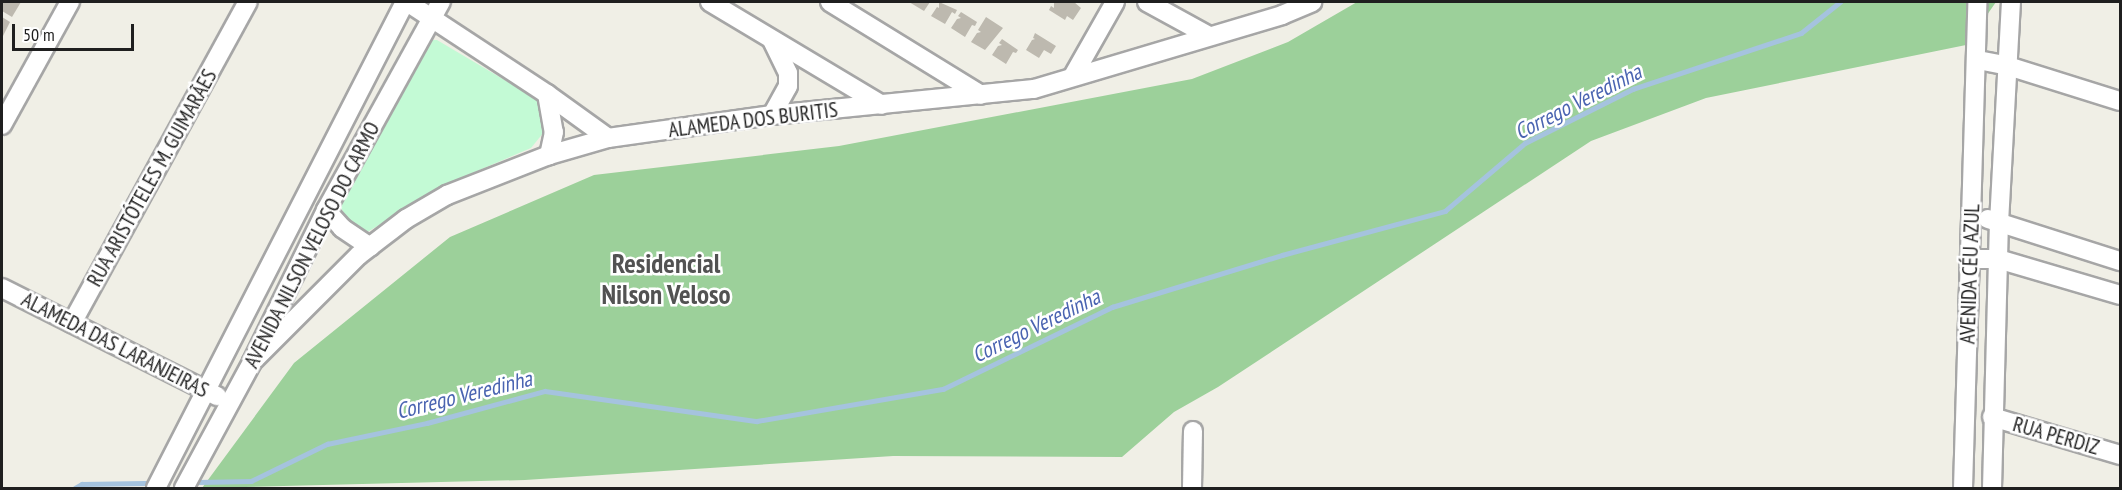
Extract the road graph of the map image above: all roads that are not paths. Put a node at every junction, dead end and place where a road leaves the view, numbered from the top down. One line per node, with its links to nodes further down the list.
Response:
1 (70, 2): 23 (street)
2 (249, 2): 35 (street, RUA ARISTÓTELES M. GUIMARÃES)
3 (406, 2): 12 (street); 37 (street, AVENIDA NILSON VELOSO DO CARMO)
4 (710, 2): 14 (street)
5 (830, 2): 19 (street)
6 (1115, 2): 17 (street)
7 (1147, 2): 13 (street)
8 (1312, 2): 11 (street, ALAMEDA DOS BURITIS)
9 (1977, 2): 15 (street, AVENIDA CÉU AZUL)
10 (2011, 2): 16 (street, AVENIDA CÉU AZUL)
11 (1286, 8): 13 (street, ALAMEDA DOS BURITIS)
12 (437, 10): 18 (street); 26 (street, AVENIDA NILSON VELOSO DO CARMO)
13 (1209, 36): 17 (street, ALAMEDA DOS BURITIS)
14 (771, 38): 21 (street); 22 (street)
15 (1978, 60): 16 (street); 27 (street, AVENIDA CÉU AZUL)
16 (2008, 66): 20 (street); 28 (street, AVENIDA CÉU AZUL)
17 (1073, 76): 19 (street, ALAMEDA DOS BURITIS)
18 (547, 94): 24 (street); 25 (street)
19 (981, 96): 21 (street, ALAMEDA DOS BURITIS)
20 (2121, 102)
21 (882, 105): 22 (street, ALAMEDA DOS BURITIS)
22 (771, 115): 24 (street, ALAMEDA DOS BURITIS)
23 (2, 125)
24 (608, 138): 25 (street, ALAMEDA DOS BURITIS)
25 (549, 155): 29 (street, ALAMEDA DOS BURITIS)
26 (326, 210): 29 (street); 36 (street, AVENIDA NILSON VELOSO DO CARMO)
27 (1972, 211): 28 (street); 30 (street, AVENIDA CÉU AZUL)
28 (1999, 224): 31 (street, AVENIDA CÉU AZUL); 32 (street)
29 (370, 247): 36 (street, ALAMEDA DOS BURITIS)
30 (1970, 259): 31 (street); 45 (street, AVENIDA CÉU AZUL)
31 (1998, 259): 34 (street); 39 (street, AVENIDA CÉU AZUL)
32 (2121, 261)
33 (2, 288): 35 (street, ALAMEDA DAS LARANJEIRAS)
34 (2121, 295)
35 (72, 323): 37 (street, ALAMEDA DAS LARANJEIRAS)
36 (252, 362): 38 (street, AVENIDA NILSON VELOSO DO CARMO)
37 (206, 391): 38 (street, ALAMEDA DAS LARANJEIRAS); 42 (street, AVENIDA NILSON VELOSO DO CARMO)
38 (229, 402): 43 (street, AVENIDA NILSON VELOSO DO CARMO)
39 (1992, 417): 41 (street, RUA PERDIZ); 46 (street, AVENIDA CÉU AZUL)
40 (1193, 431): 44 (street)
41 (2121, 455)
42 (156, 489)
43 (184, 489)
44 (1192, 489)
45 (1963, 489)
46 (1992, 489)

